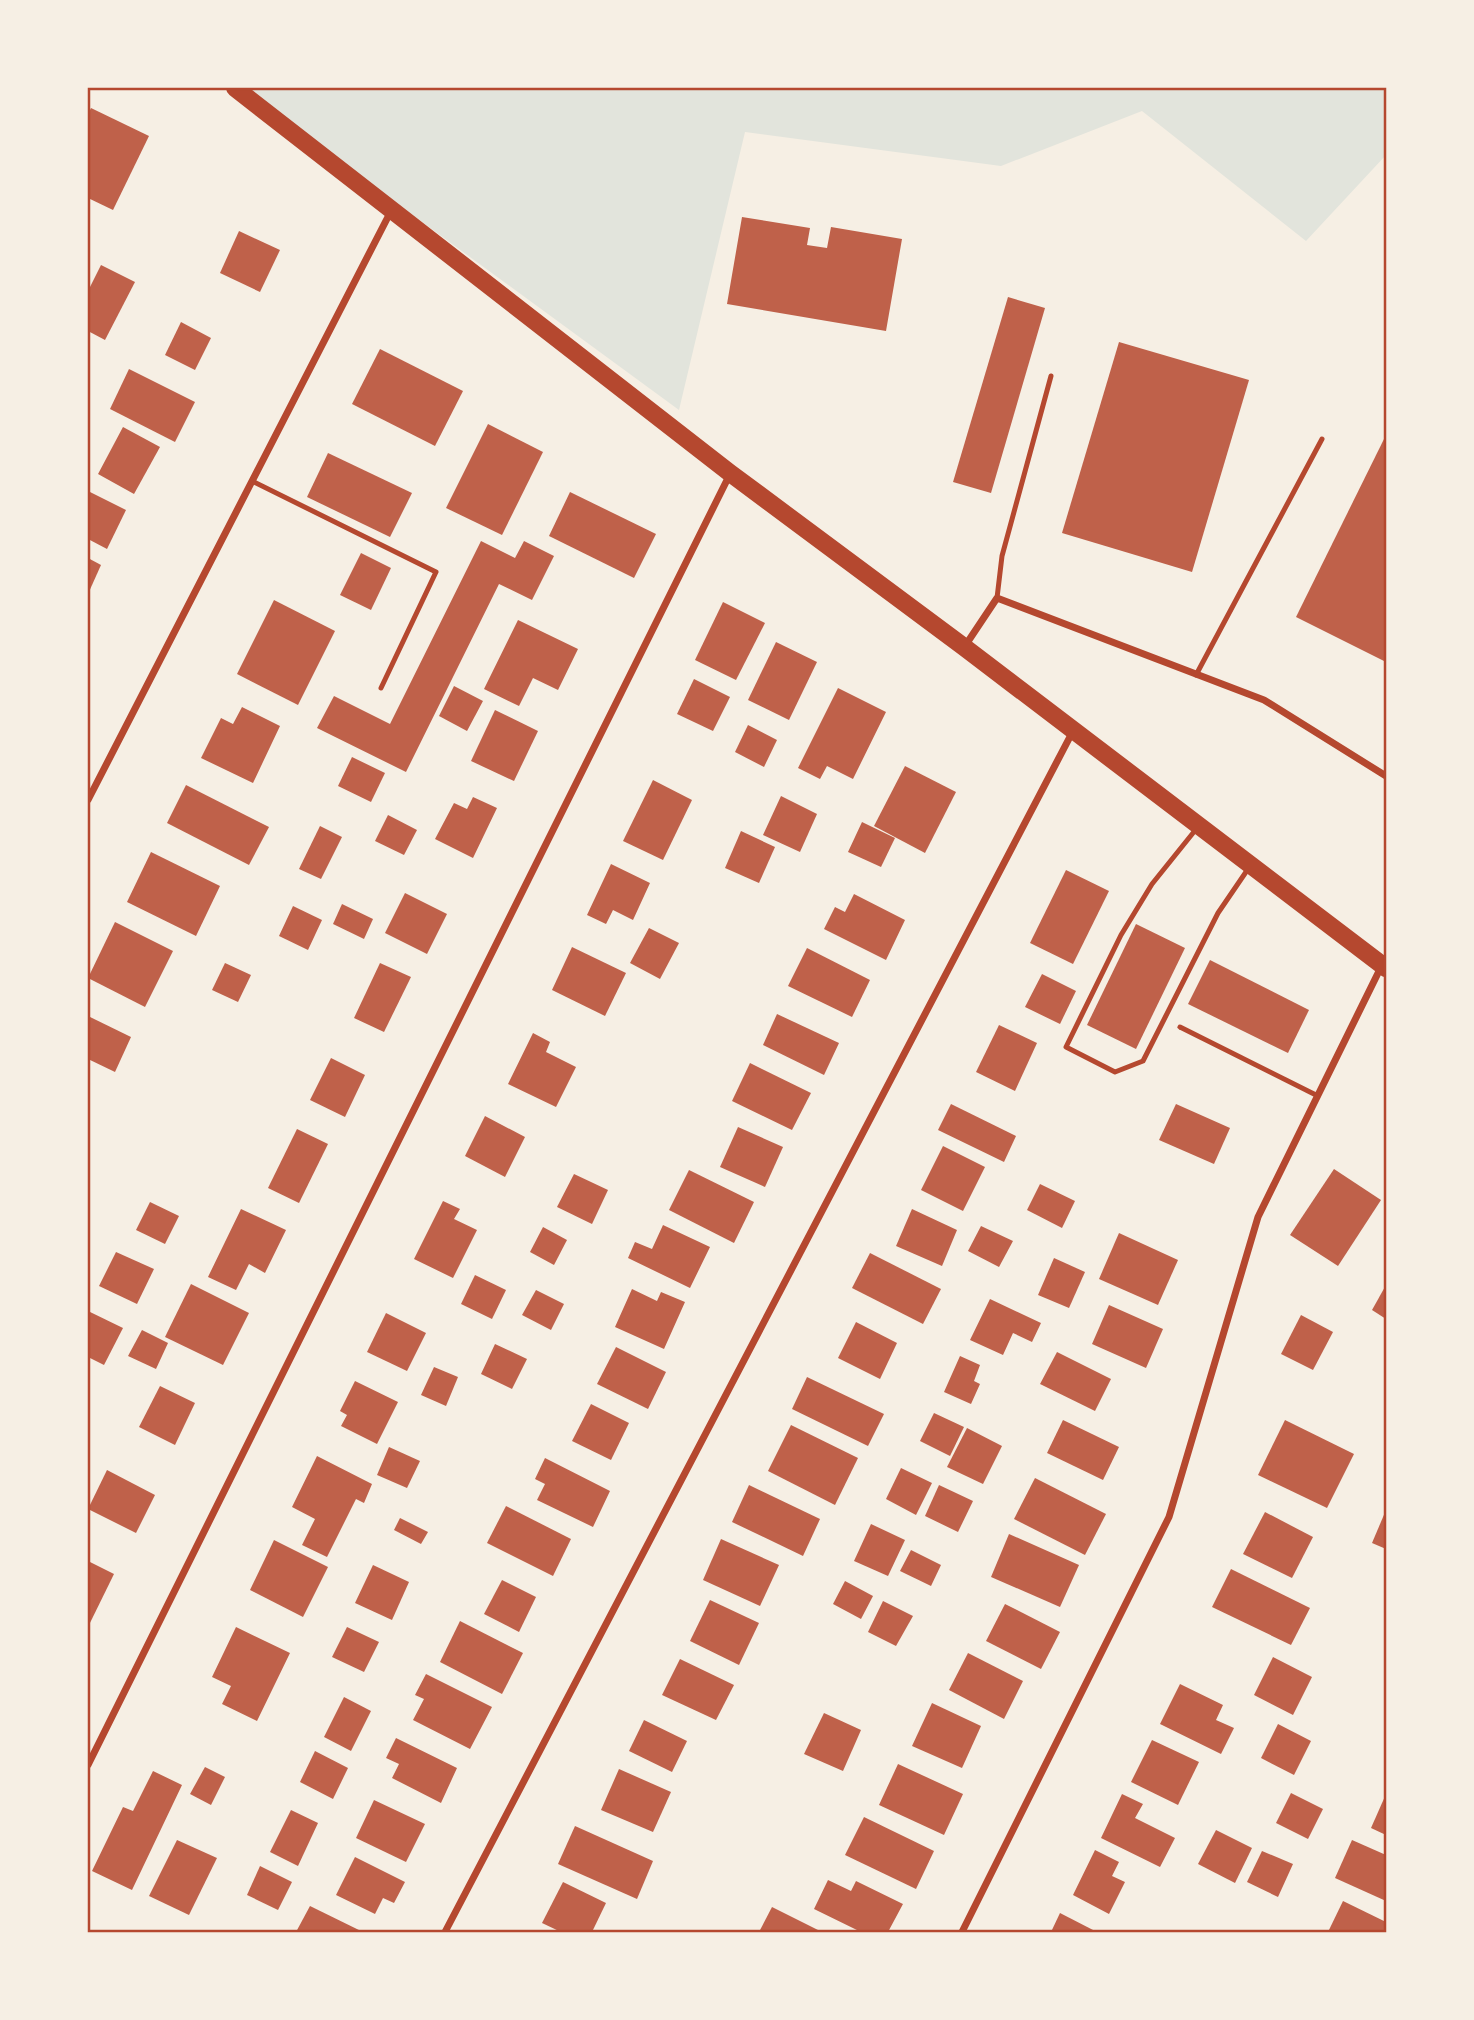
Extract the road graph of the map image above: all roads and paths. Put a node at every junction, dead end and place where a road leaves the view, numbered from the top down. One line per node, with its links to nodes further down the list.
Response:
1 (234, 88): 2 (main road)
2 (391, 211): 5 (main road); 6 (street)
3 (1051, 376): 7 (lane)
4 (1322, 439): 9 (lane)
5 (730, 474): 8 (main road); 19 (street)
6 (252, 481): 10 (lane); 13 (street)
7 (997, 598): 8 (street); 9 (street)
8 (964, 647): 11 (main road)
9 (1196, 675): 12 (street)
10 (381, 688)
11 (1073, 731): 14 (main road); 20 (street)
12 (1387, 776)
13 (88, 800)
14 (1199, 826): 15 (main road); 15 (lane)
15 (1251, 865): 16 (main road)
16 (1384, 966): 18 (street)
17 (1180, 1027): 18 (lane)
18 (1318, 1096): 21 (street)
19 (88, 1765)
20 (444, 1933)
21 (962, 1933)

